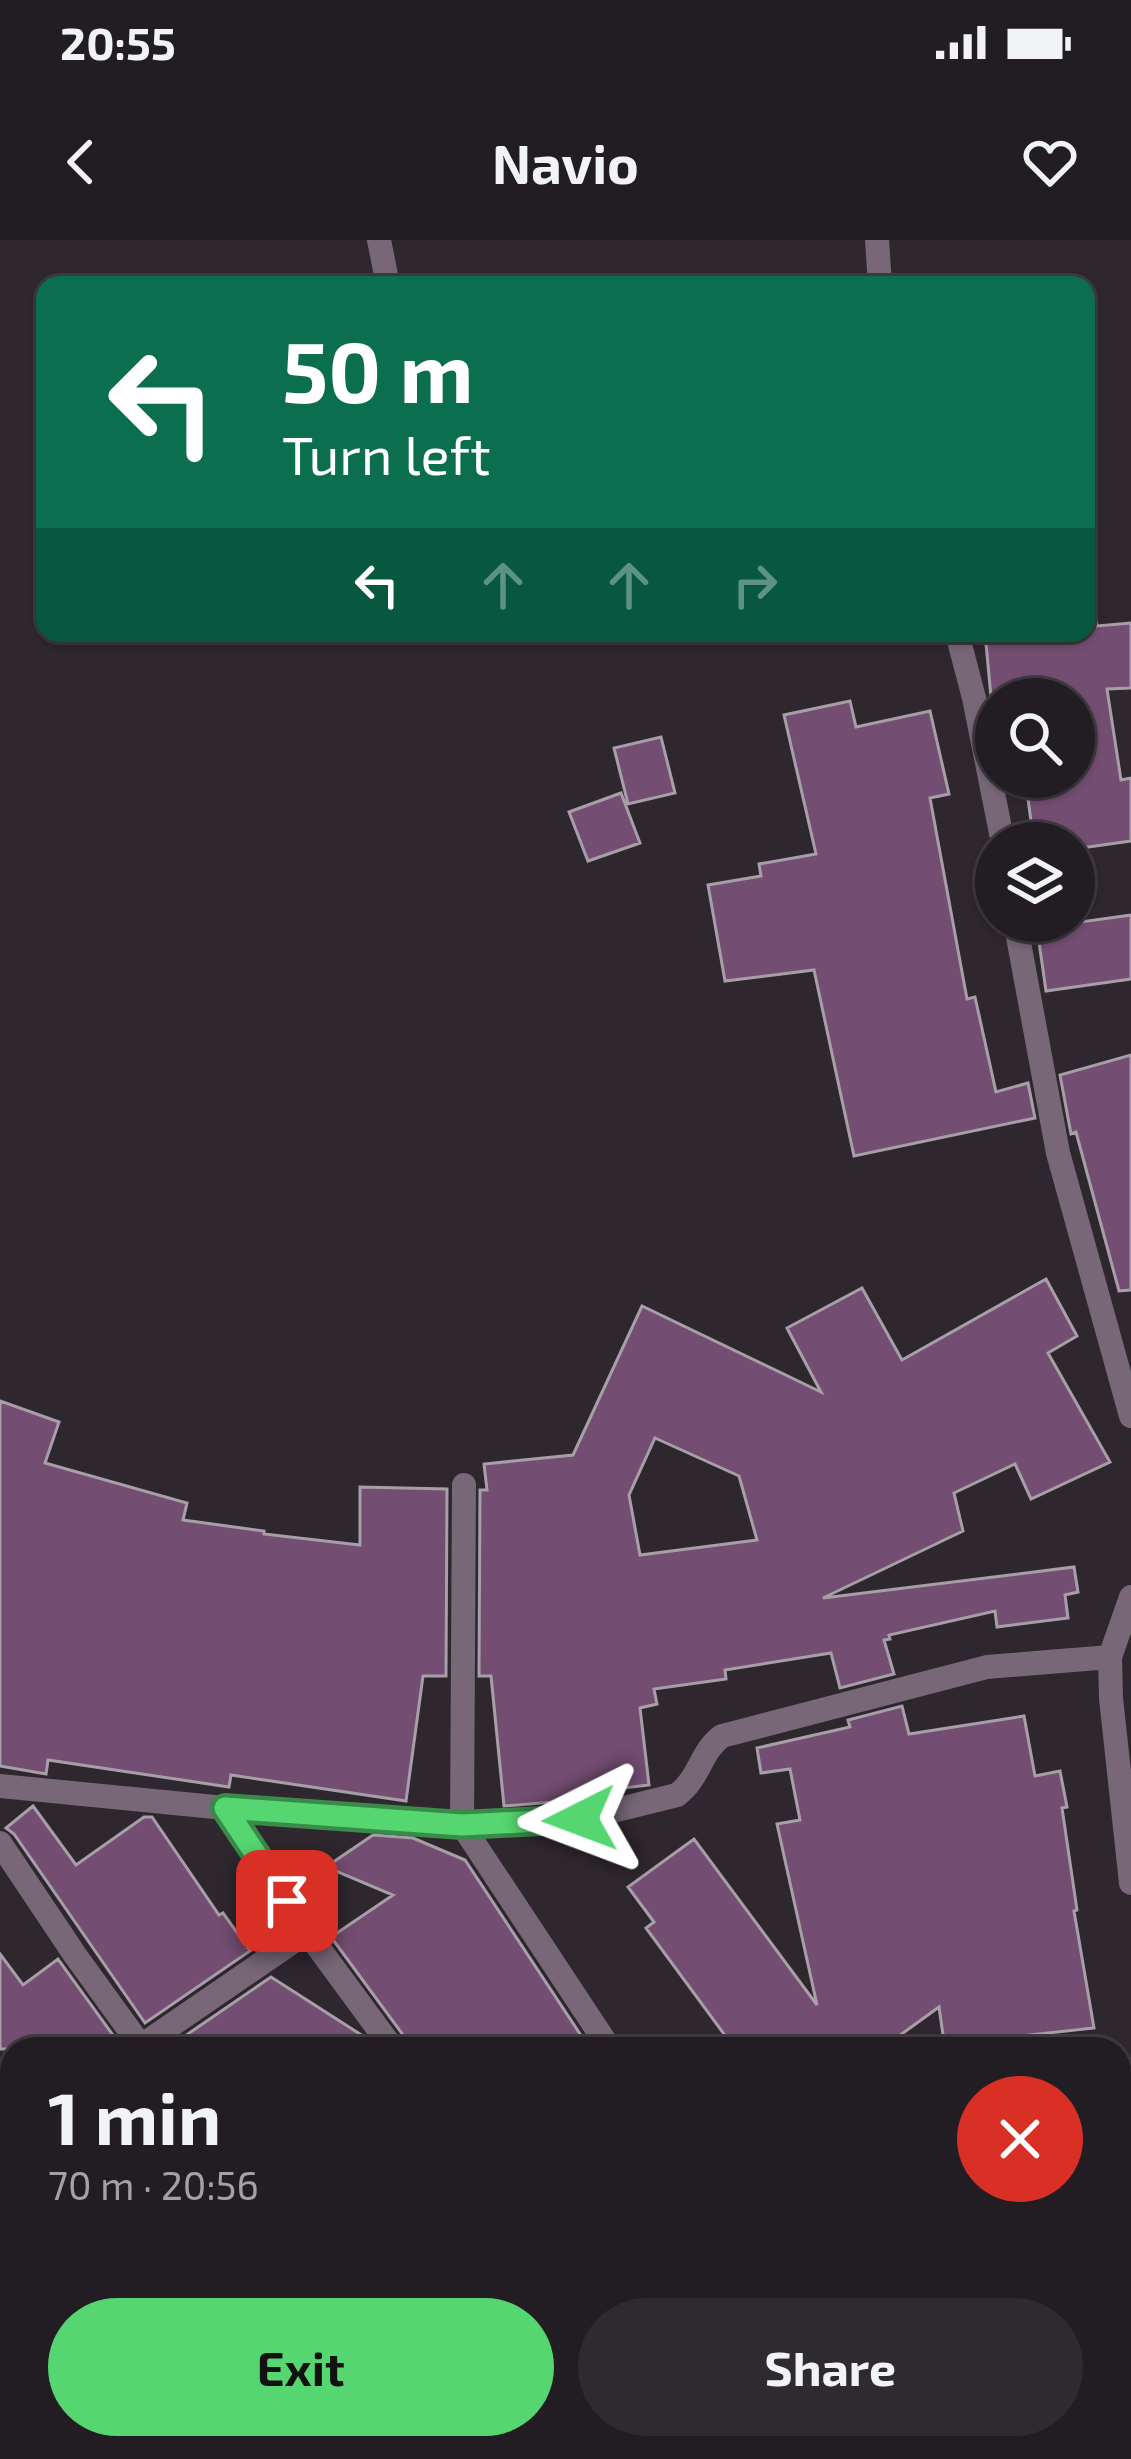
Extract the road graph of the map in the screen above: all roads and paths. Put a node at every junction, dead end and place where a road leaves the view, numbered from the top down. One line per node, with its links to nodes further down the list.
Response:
1 (379, 240): 3 (street)
2 (877, 240): 4 (street)
3 (386, 276)
4 (879, 276)
5 (960, 642): 6 (street)
6 (999, 822)
7 (1020, 942): 8 (street)
8 (1131, 1417)
9 (464, 1484): 14 (street)
10 (1131, 1598): 11 (street)
11 (1110, 1657): 14 (street); 16 (street)
12 (0, 1786): 13 (street)
13 (225, 1808): 14 (street); 17 (street)
14 (462, 1825): 21 (street)
15 (0, 1844): 18 (street)
16 (1131, 1883)
17 (308, 1931): 19 (street); 20 (street)
18 (134, 2037)
19 (158, 2037)
20 (384, 2037)
21 (602, 2037)

